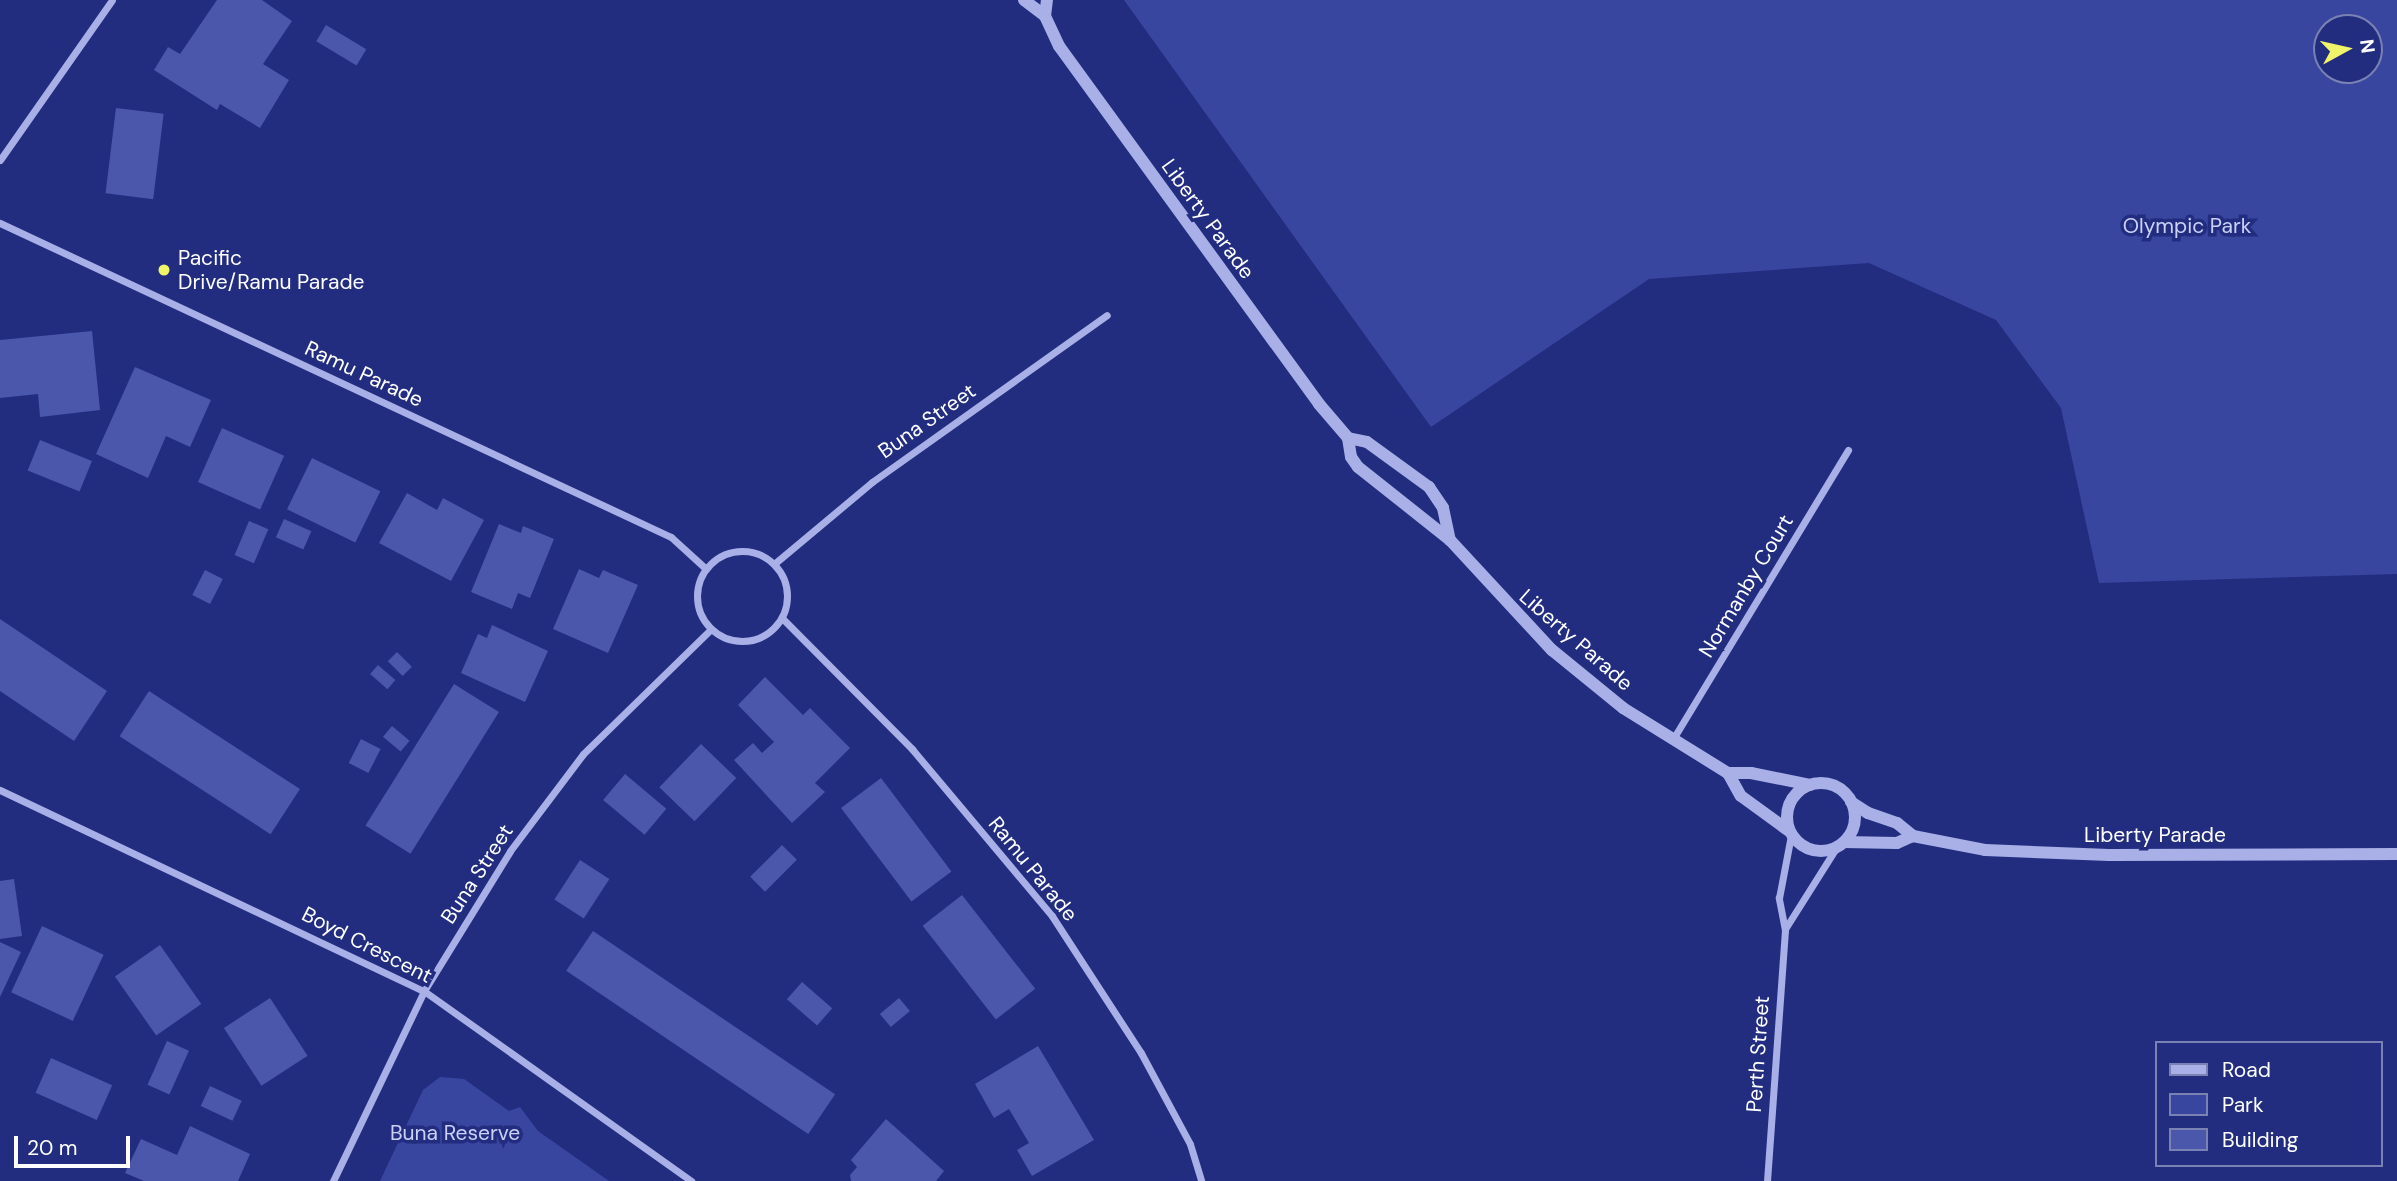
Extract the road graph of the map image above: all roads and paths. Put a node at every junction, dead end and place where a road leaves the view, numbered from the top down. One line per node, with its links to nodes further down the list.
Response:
1 (113, 0): 5 (street)
2 (1024, 0): 4 (street, Liberty Parade)
3 (1047, 0): 4 (street)
4 (1045, 16): 8 (street, Liberty Parade)
5 (0, 160)
6 (0, 223): 12 (street, Ramu Parade)
7 (1107, 316): 11 (street, Buna Street)
8 (1348, 438): 10 (street, Liberty Parade); 10 (street, Liberty Parade)
9 (1848, 450): 15 (street, Normanby Court)
10 (1450, 540): 15 (street, Liberty Parade)
11 (774, 564): 12 (street); 13 (street)
12 (706, 569): 14 (street)
13 (782, 618): 14 (street); 28 (street, Ramu Parade)
14 (711, 629): 25 (street, Buna Street)
15 (1673, 740): 16 (street, Liberty Parade)
16 (1728, 773): 17 (street, Liberty Parade); 20 (street, Liberty Parade)
17 (1810, 785): 19 (street); 20 (street)
18 (0, 790): 25 (street, Boyd Crescent)
19 (1851, 802): 21 (street, Liberty Parade); 22 (street)
20 (1790, 833): 22 (street); 24 (street, Perth Street)
21 (1913, 836): 22 (street, Liberty Parade); 23 (street, Liberty Parade)
22 (1840, 845): 24 (street, Perth Street)
23 (2397, 854)
24 (1785, 930): 29 (street, Perth Street)
25 (424, 991): 26 (street, Buna Street); 27 (street, Boyd Crescent)
26 (333, 1181)
27 (691, 1181)
28 (1201, 1181)
29 (1767, 1181)

